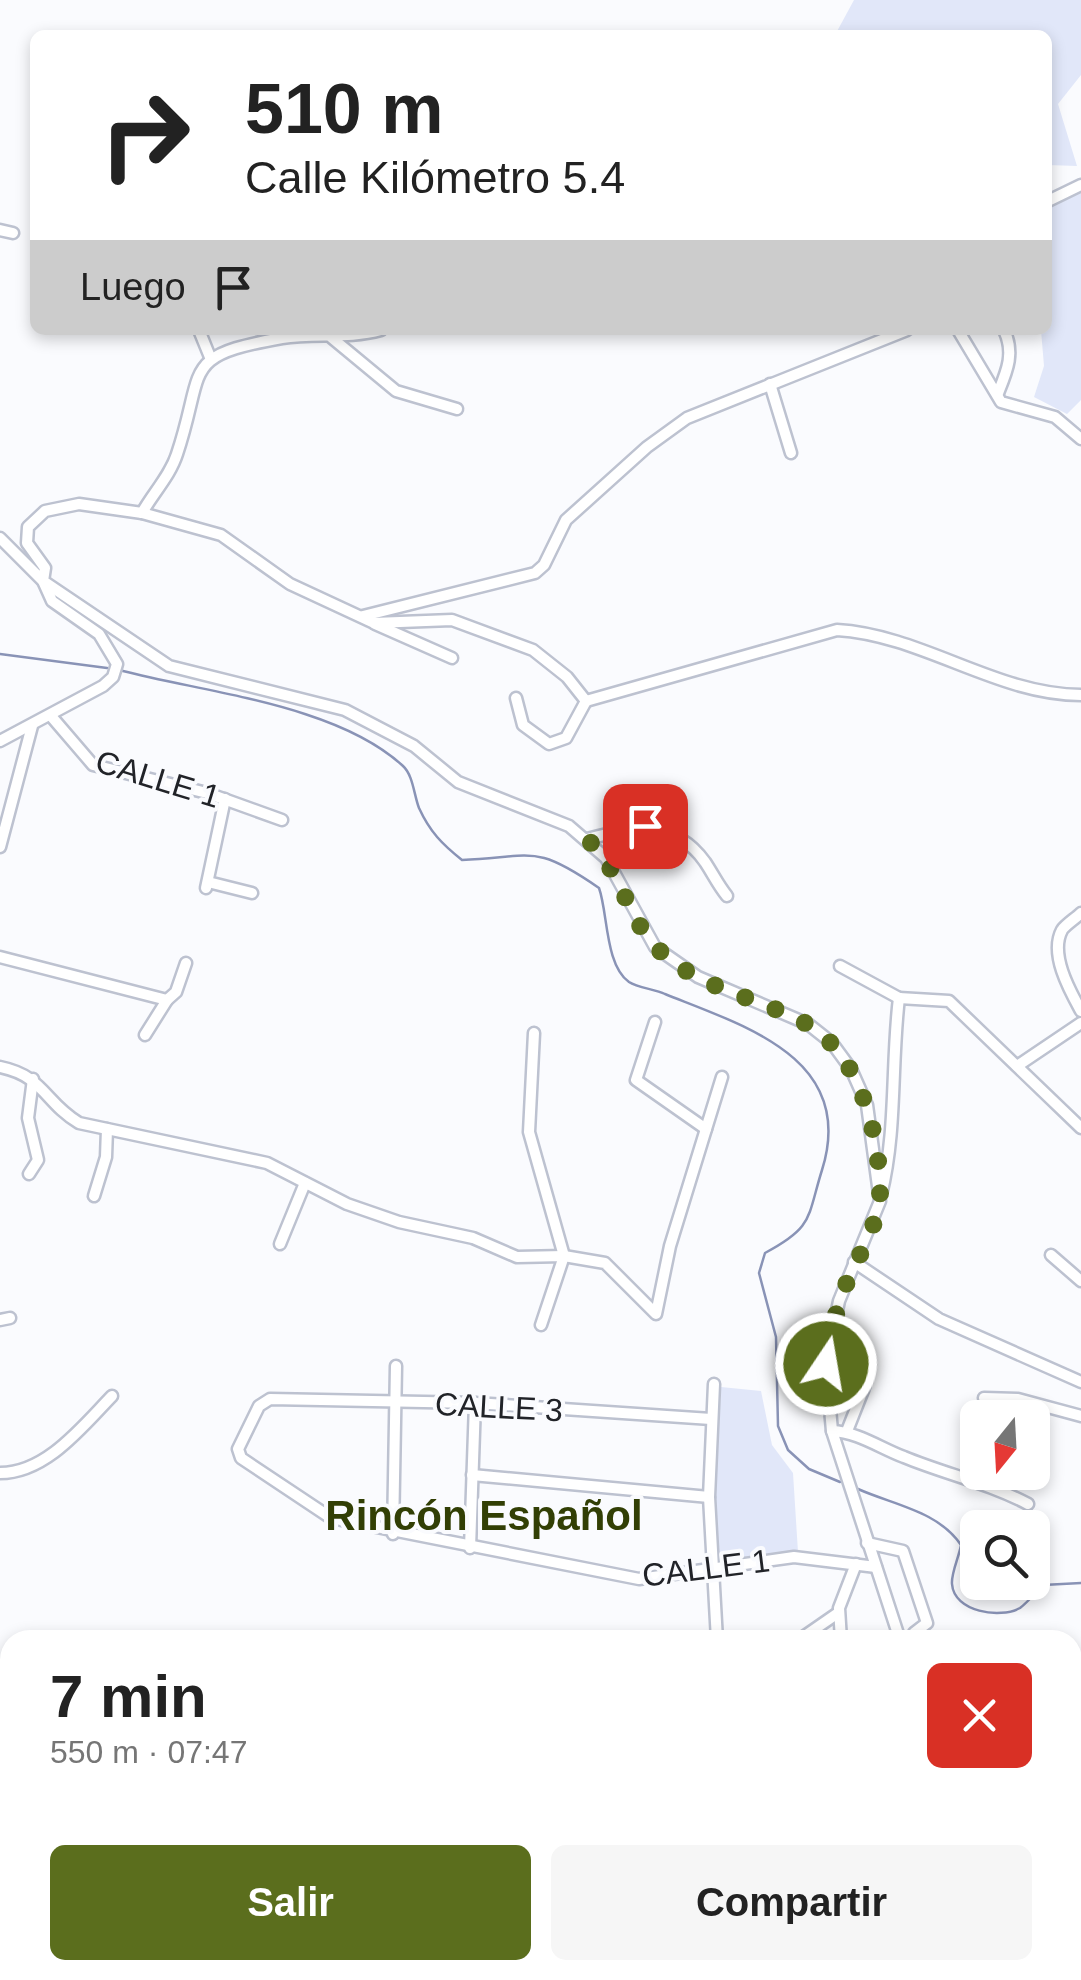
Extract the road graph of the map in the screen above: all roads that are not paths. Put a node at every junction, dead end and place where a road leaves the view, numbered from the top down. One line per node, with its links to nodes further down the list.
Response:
1 (1081, 185): 2 (street)
2 (1052, 199)
3 (0, 230): 4 (street)
4 (13, 233)
5 (201, 335): 13 (street)
6 (303, 335): 13 (street)
7 (321, 335): 12 (street)
8 (350, 335): 12 (street)
9 (893, 335): 14 (street)
10 (961, 335): 15 (street)
11 (1006, 335): 15 (street)
12 (331, 338): 16 (street)
13 (210, 357): 19 (street)
14 (770, 384): 18 (street); 22 (street)
15 (998, 392): 17 (street)
16 (457, 409)
17 (1081, 439)
18 (791, 453)
19 (142, 513): 21 (street); 22 (street)
20 (0, 538): 21 (street)
21 (44, 580): 28 (street); 33 (street)
22 (364, 616): 23 (street)
23 (374, 623): 24 (street); 27 (street)
24 (452, 658)
25 (1081, 696): 27 (street)
26 (516, 698): 27 (street)
27 (586, 701)
28 (52, 716): 29 (street); 31 (street, CALLE 1)
29 (32, 726): 30 (street); 34 (street)
30 (0, 741)
31 (225, 799): 32 (street, CALLE 1); 35 (street)
32 (282, 820)
33 (587, 839): 36 (street); 58 (street)
34 (0, 847)
35 (252, 893)
36 (727, 896)
37 (1081, 914): 43 (street)
38 (0, 957): 42 (street)
39 (186, 963): 42 (street)
40 (840, 966): 41 (street)
41 (900, 998): 48 (street); 58 (street)
42 (167, 1000): 47 (street)
43 (1081, 1011)
44 (654, 1022): 54 (street)
45 (1081, 1024): 48 (street)
46 (534, 1033): 61 (street)
47 (145, 1035)
48 (1017, 1066): 52 (street)
49 (0, 1067): 51 (street)
50 (722, 1077): 54 (street)
51 (33, 1080): 53 (street); 55 (street)
52 (1081, 1128)
53 (107, 1129): 56 (street); 57 (street)
54 (706, 1129): 61 (street)
55 (29, 1174)
56 (305, 1183): 59 (street); 61 (street)
57 (94, 1196)
58 (880, 1201): 62 (street)
59 (280, 1244)
60 (1051, 1255): 63 (street)
61 (564, 1256): 64 (street)
62 (854, 1262): 66 (street); 75 (street)
63 (1081, 1281)
64 (541, 1326)
65 (396, 1366): 71 (street)
66 (1081, 1382)
67 (714, 1384): 74 (street)
68 (864, 1388): 76 (street)
69 (112, 1396): 78 (street)
70 (984, 1398): 73 (street)
71 (396, 1403): 72 (street, CALLE 3); 77 (street, CALLE 3); 82 (street)
72 (475, 1403): 74 (street, CALLE 3); 79 (street)
73 (1081, 1416)
74 (711, 1419): 80 (street)
75 (832, 1431): 76 (street); 83 (street)
76 (848, 1431): 81 (street)
77 (257, 1469): 82 (street, CALLE 1)
78 (0, 1473)
79 (472, 1475): 80 (street); 84 (street)
80 (709, 1496): 87 (street)
81 (1028, 1504)
82 (393, 1534): 84 (street, CALLE 1)
83 (867, 1542): 86 (street); 93 (street)
84 (470, 1548): 87 (street, CALLE 1)
85 (856, 1564): 86 (street, CALLE 1); 87 (street, CALLE 1); 88 (street)
86 (876, 1567): 92 (street)
87 (710, 1570): 89 (street)
88 (838, 1613): 90 (street); 91 (street)
89 (716, 1630)
90 (813, 1630)
91 (840, 1630)
92 (897, 1630)
93 (918, 1630)

